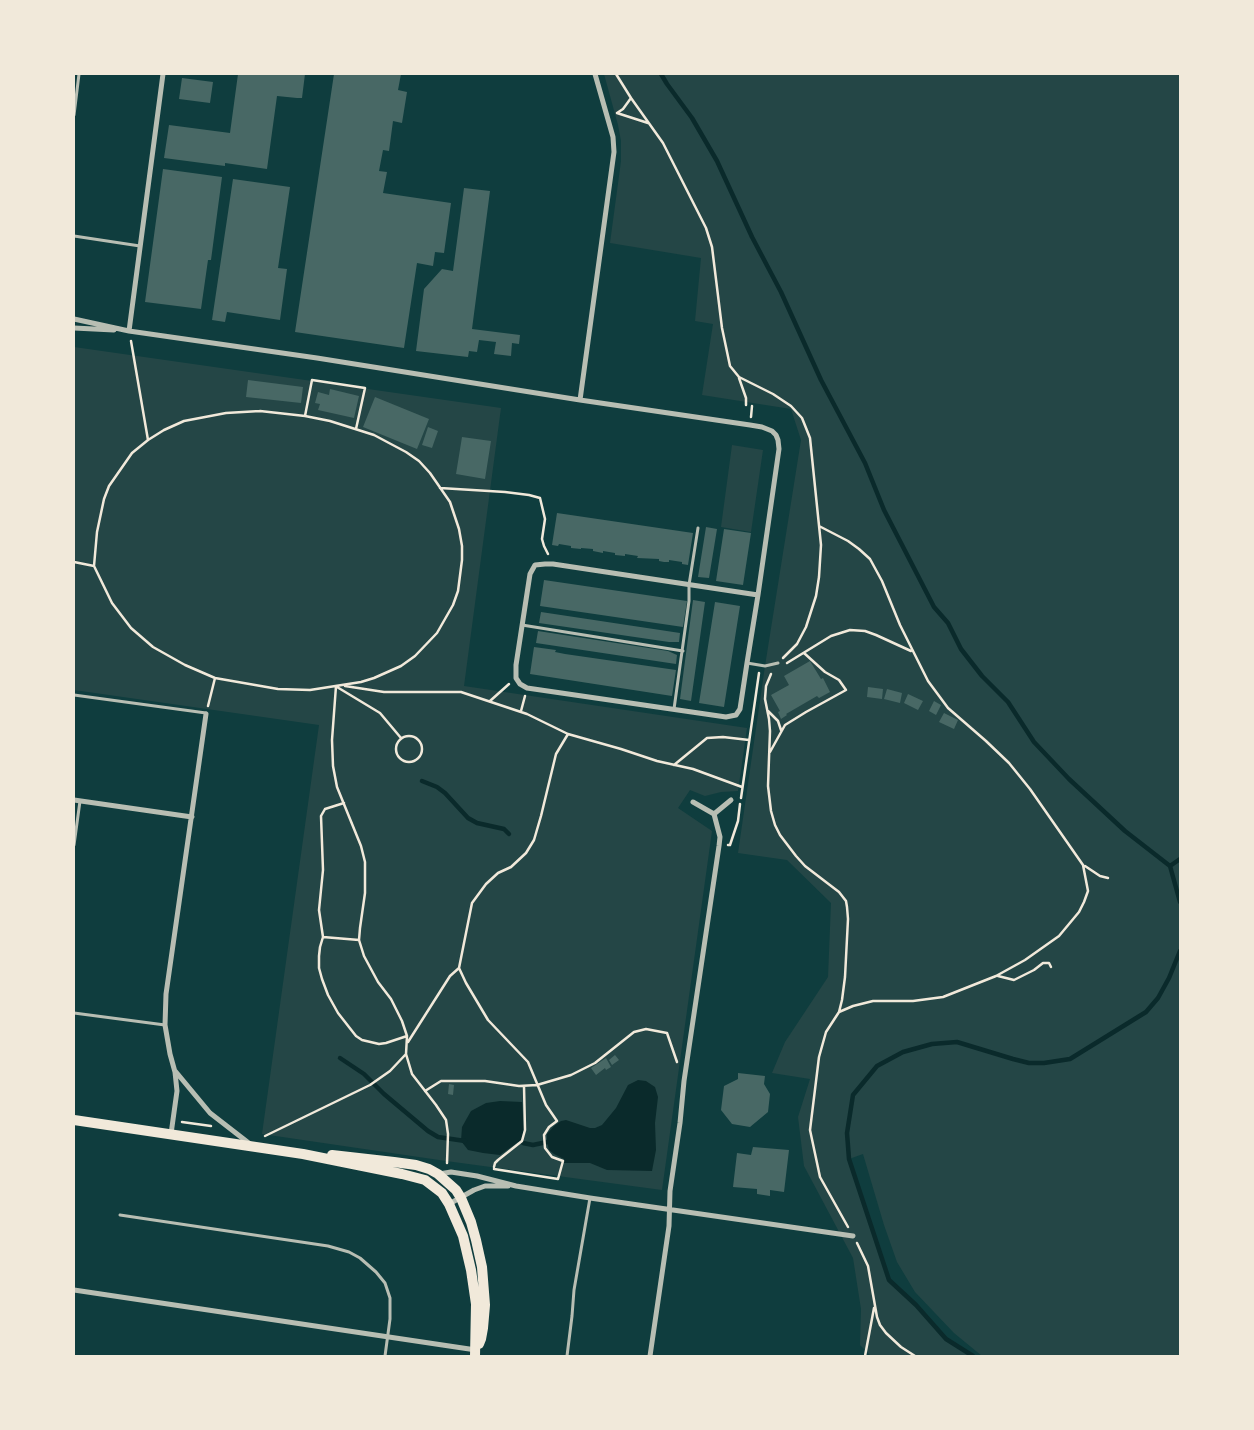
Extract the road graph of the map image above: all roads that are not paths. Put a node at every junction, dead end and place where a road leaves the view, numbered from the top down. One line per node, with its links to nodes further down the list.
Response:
1 (80, 74): 4 (lane)
2 (163, 74): 6 (street)
3 (595, 74): 10 (street)
4 (74, 115)
5 (74, 236): 6 (lane)
6 (140, 246): 9 (street)
7 (74, 319): 9 (street)
8 (74, 328): 9 (street)
9 (129, 331): 10 (street)
10 (580, 400): 13 (street)
11 (698, 528): 12 (lane)
12 (689, 584): 13 (street); 14 (street); 15 (lane)
13 (758, 595): 16 (street)
14 (522, 625): 15 (lane); 19 (street)
15 (683, 651): 19 (lane)
16 (747, 664): 17 (lane); 19 (street)
17 (778, 664)
18 (74, 695): 20 (lane)
19 (674, 709)
20 (206, 714): 26 (street)
21 (74, 800): 23 (street)
22 (731, 800): 25 (street)
23 (80, 801): 26 (street); 27 (lane)
24 (693, 802): 25 (street)
25 (714, 814): 40 (street)
26 (192, 817): 29 (street)
27 (74, 845)
28 (74, 1013): 29 (lane)
29 (165, 1025): 30 (street)
30 (175, 1072): 32 (street); 33 (street)
31 (74, 1120): 32 (main road)
32 (171, 1134): 33 (main road)
33 (254, 1147): 34 (main road)
34 (303, 1154): 35 (main road); 39 (main road)
35 (438, 1174): 36 (street); 37 (main road)
36 (516, 1186): 37 (street); 38 (street)
37 (461, 1198): 39 (street); 45 (main road)
38 (590, 1198): 40 (street); 47 (lane)
39 (449, 1204): 45 (main road)
40 (670, 1210): 42 (street); 48 (street)
41 (120, 1215): 44 (lane)
42 (853, 1236)
43 (74, 1290): 44 (street)
44 (388, 1337): 45 (street); 46 (lane)
45 (476, 1353)
46 (385, 1356)
47 (567, 1356)
48 (650, 1356)

